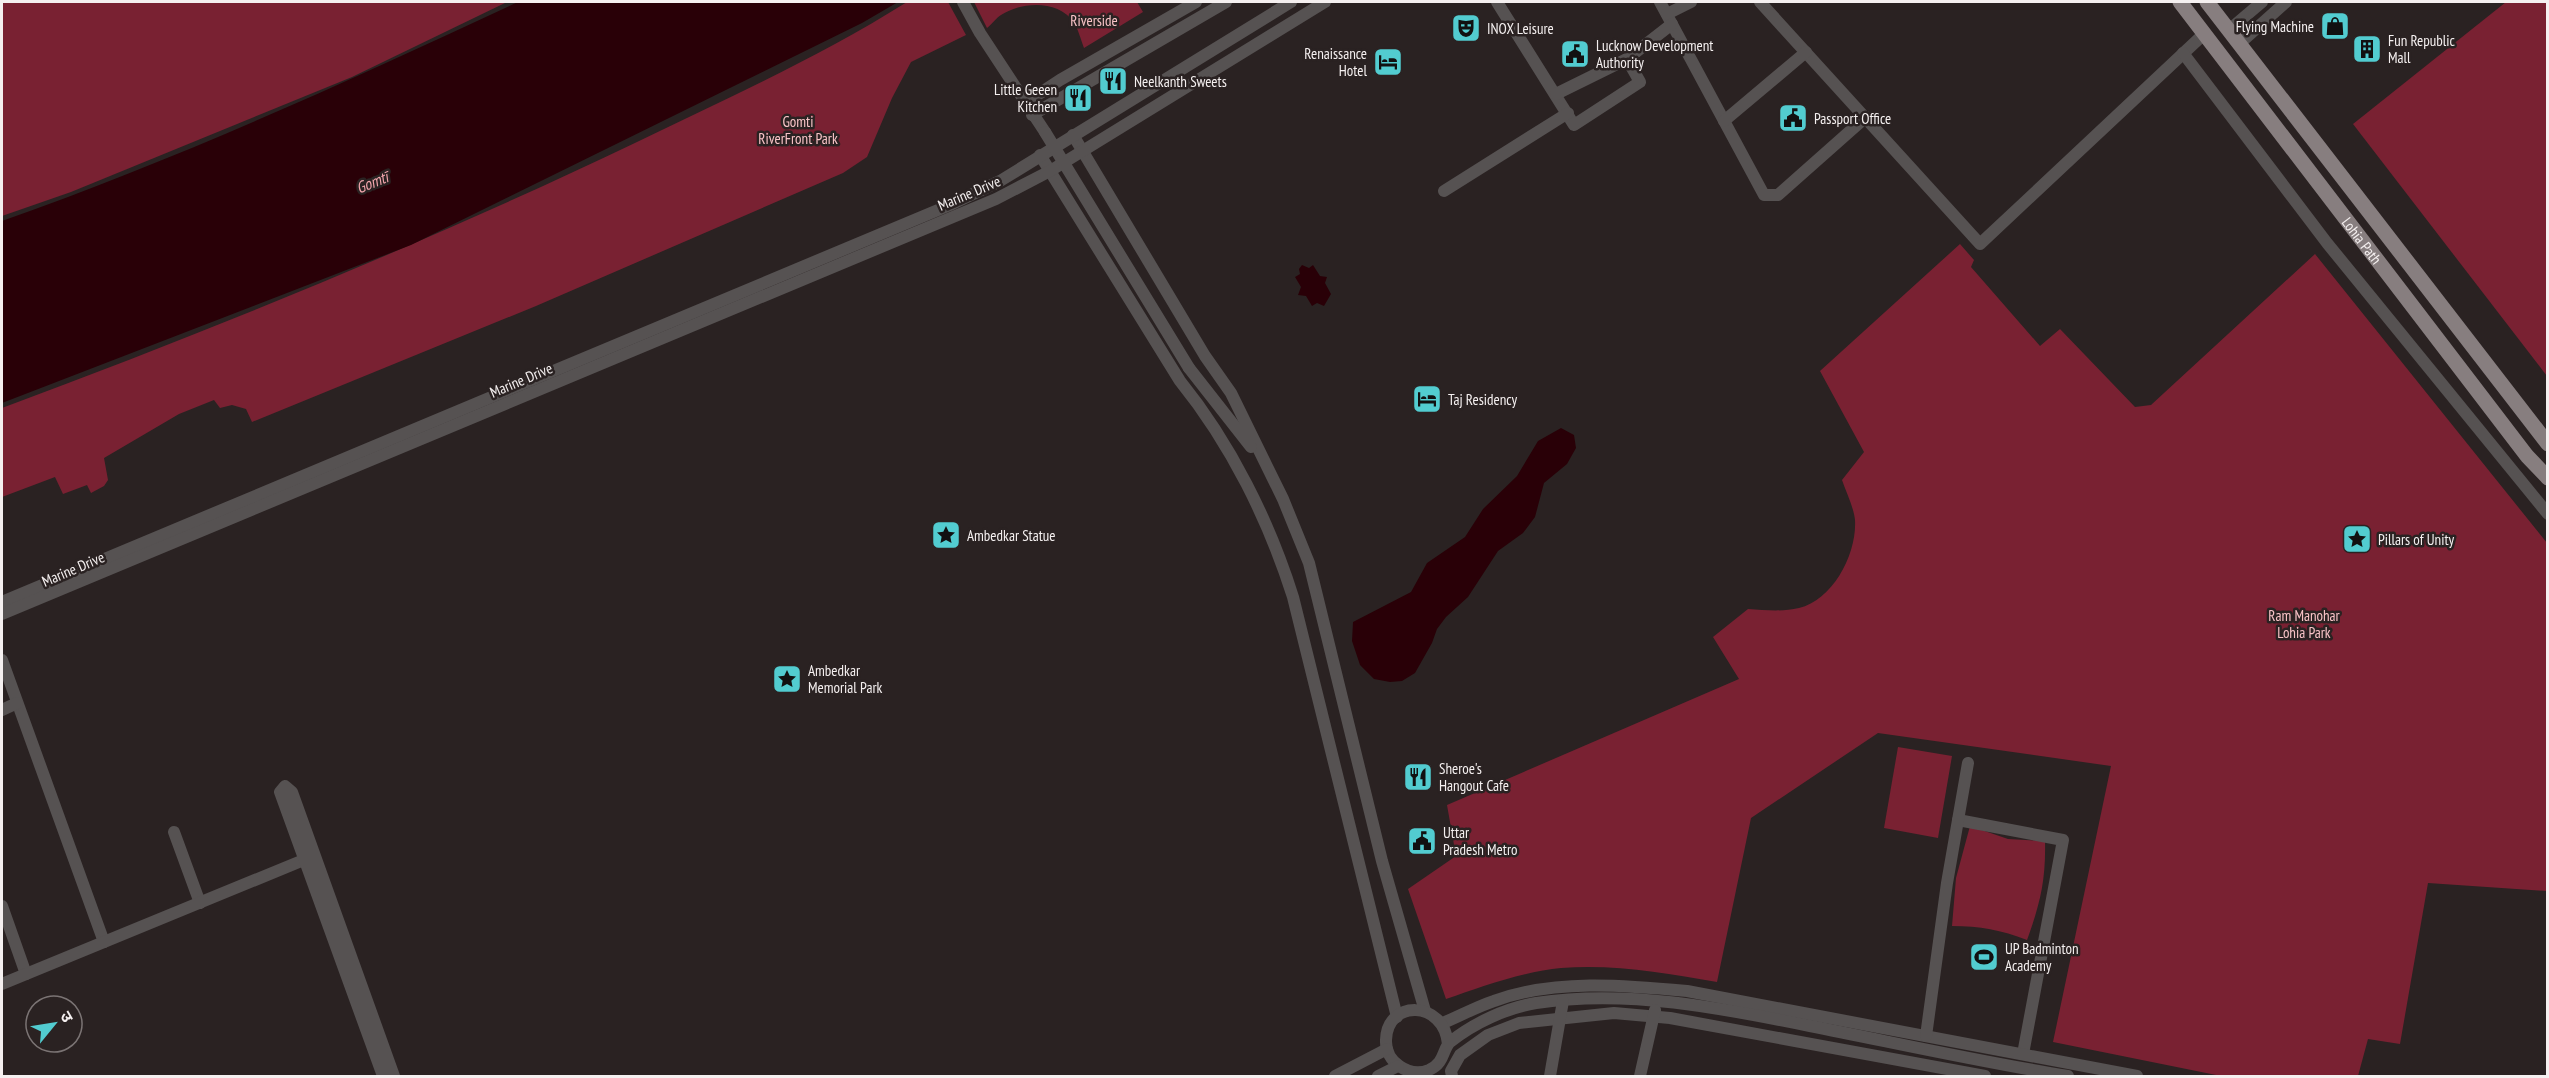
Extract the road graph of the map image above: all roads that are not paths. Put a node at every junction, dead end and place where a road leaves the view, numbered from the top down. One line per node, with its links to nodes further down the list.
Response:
1 (963, 2): 25 (street)
2 (1196, 2): 25 (street)
3 (1226, 2): 27 (street)
4 (1291, 2): 30 (street, Marine Drive)
5 (1325, 2): 31 (street, Marine Drive)
6 (1497, 2): 24 (street)
7 (1660, 2): 16 (street)
8 (1691, 2): 16 (street)
9 (1760, 2): 21 (street)
10 (2180, 2): 19 (main road, Lohia Path)
11 (2207, 2): 18 (main road, Lohia Path)
12 (2240, 2): 15 (street)
13 (2262, 2): 15 (street)
14 (2286, 2): 17 (street)
15 (2249, 12): 17 (street); 18 (street)
16 (1670, 19): 23 (street); 29 (street)
17 (2259, 24): 20 (street)
18 (2229, 30): 20 (main road, Lohia Path)
19 (2205, 33): 22 (street); 39 (main road, Lohia Path)
20 (2239, 44): 37 (main road, Lohia Path)
21 (1806, 52): 28 (street); 29 (street)
22 (2183, 53): 28 (street); 40 (street)
23 (1627, 59): 24 (street); 26 (street)
24 (1556, 94): 26 (street)
25 (1025, 103): 27 (street)
26 (1568, 113): 34 (street)
27 (1032, 115): 35 (street, bridge)
28 (1866, 117): 29 (street)
29 (1724, 120)
30 (1073, 135): 31 (street); 32 (street, Marine Drive)
31 (1083, 152): 33 (street, Marine Drive); 38 (street)
32 (1040, 155): 33 (street); 41 (street, Marine Drive)
33 (1050, 171): 36 (street); 42 (street, Marine Drive)
34 (1444, 191)
35 (1189, 368): 36 (street); 38 (street)
36 (1203, 410): 58 (street)
37 (2547, 444)
38 (1272, 478): 57 (street)
39 (2547, 478)
40 (2547, 514)
41 (2, 602)
42 (2, 614)
43 (2, 660): 44 (street)
44 (17, 703): 45 (street); 52 (street)
45 (2, 710)
46 (1968, 763): 47 (street)
47 (1958, 820): 62 (street); 65 (street)
48 (174, 832): 50 (street)
49 (310, 858): 49 (street); 50 (street); 72 (street); 73 (street)
50 (200, 903): 52 (street)
51 (2, 906): 53 (street)
52 (104, 942): 53 (street)
53 (26, 974): 54 (street)
54 (2, 984)
55 (1563, 1001): 56 (street); 60 (street); 63 (street)
56 (1657, 1001): 59 (street); 66 (street)
57 (1425, 1011): 58 (street); 61 (street)
58 (1397, 1017): 64 (street)
59 (1654, 1017): 60 (street); 70 (street); 78 (street)
60 (1560, 1019): 76 (street); 77 (street)
61 (1443, 1023): 62 (street); 63 (street)
62 (1926, 1035): 65 (street)
63 (1448, 1044): 69 (street)
64 (1387, 1049): 68 (street); 74 (street)
65 (2023, 1054): 67 (street)
66 (1961, 1056): 70 (street); 71 (street)
67 (2069, 1063): 71 (street); 80 (street)
68 (1406, 1072): 69 (street); 75 (street)
69 (1436, 1072)
70 (1957, 1074): 79 (street)
71 (2066, 1076)
72 (383, 1077)
73 (394, 1077)
74 (1335, 1077)
75 (1378, 1077)
76 (1452, 1077)
77 (1550, 1077)
78 (1640, 1077)
79 (1985, 1077)
80 (2137, 1077)

